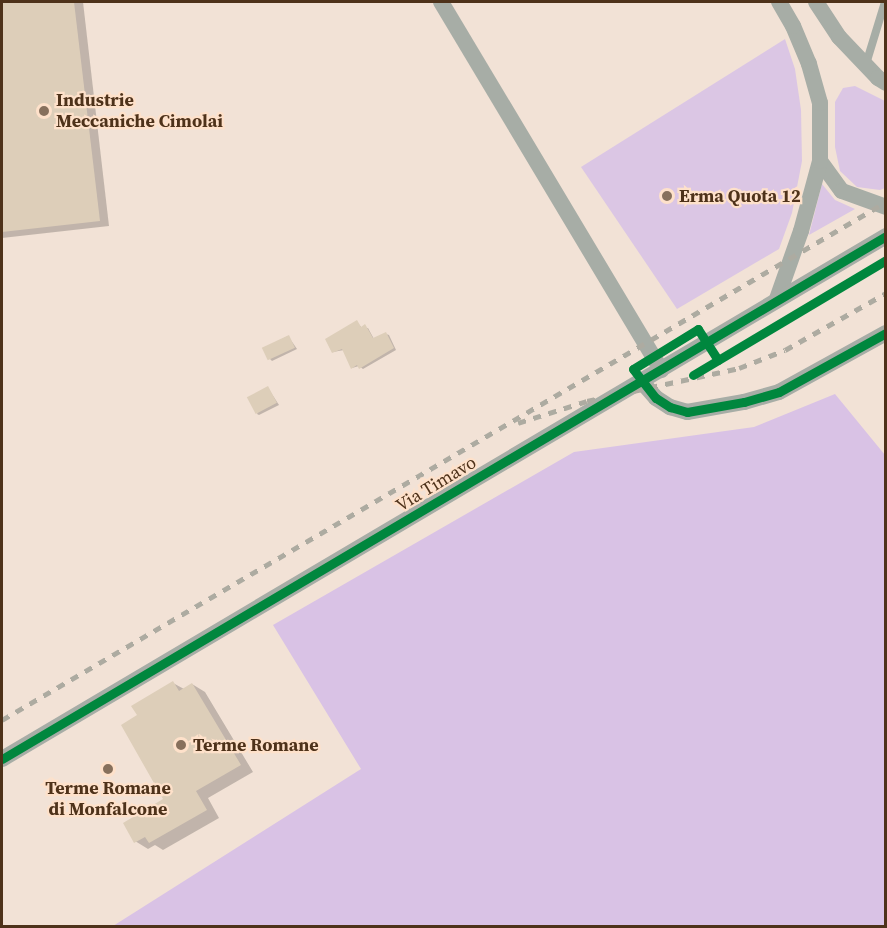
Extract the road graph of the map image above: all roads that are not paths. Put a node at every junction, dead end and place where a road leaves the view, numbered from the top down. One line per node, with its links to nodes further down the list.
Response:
1 (441, 2): 12 (street)
2 (779, 2): 7 (street)
3 (816, 2): 5 (street)
4 (885, 2): 5 (lane)
5 (865, 65): 6 (street)
6 (885, 83)
7 (820, 161): 8 (street); 10 (street)
8 (885, 207)
9 (885, 236): 10 (street, Via Timavo)
10 (777, 298): 12 (street, Via Timavo)
11 (885, 333): 13 (street)
12 (661, 370): 13 (street, Via Timavo)
13 (642, 382): 14 (street, Via Timavo)
14 (2, 759)

